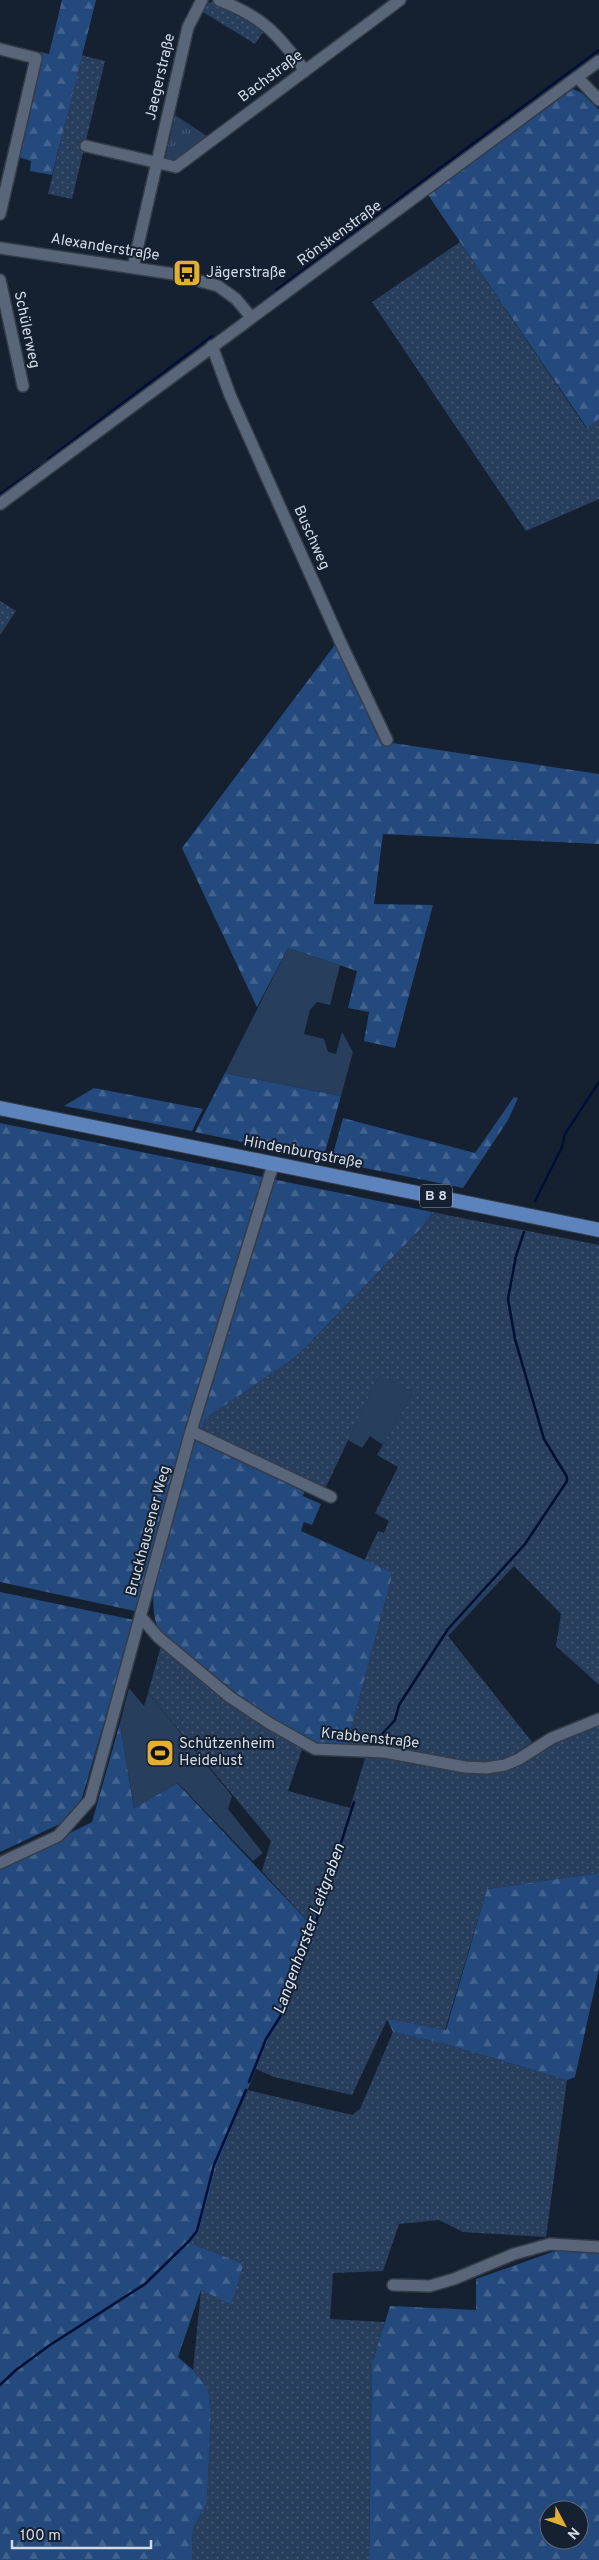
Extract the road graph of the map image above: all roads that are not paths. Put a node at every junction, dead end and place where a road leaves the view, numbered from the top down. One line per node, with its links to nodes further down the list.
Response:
1 (202, 0): 10 (street, Jaegerstraße)
2 (219, 0): 6 (street)
3 (400, 0): 6 (street, Bachstraße)
4 (0, 49): 11 (street)
5 (599, 61): 7 (street, Rönskenstraße)
6 (305, 71): 10 (street, Bachstraße)
7 (577, 77): 8 (street); 15 (street, Rönskenstraße)
8 (599, 100)
9 (86, 146): 10 (street)
10 (157, 164): 13 (street, Jaegerstraße)
11 (0, 214)
12 (0, 248): 13 (street, Alexanderstraße)
13 (133, 267): 15 (street, Alexanderstraße)
14 (0, 280): 17 (street, Schülerweg)
15 (252, 317): 16 (street, Rönskenstraße)
16 (212, 346): 18 (street, Rönskenstraße); 19 (street, Buschweg)
17 (23, 386)
18 (0, 504)
19 (388, 740)
20 (0, 1108): 21 (main road, Hindenburgstraße / B 8)
21 (272, 1164): 22 (main road, Hindenburgstraße / B 8); 23 (street, Bruckhausener Weg)
22 (599, 1230)
23 (191, 1431): 24 (street); 25 (street, Bruckhausener Weg)
24 (331, 1497)
25 (141, 1617): 26 (street, Krabbenstraße); 27 (street, Bruckhausener Weg)
26 (599, 1719)
27 (0, 1863)
28 (599, 2247): 29 (street)
29 (393, 2285)

